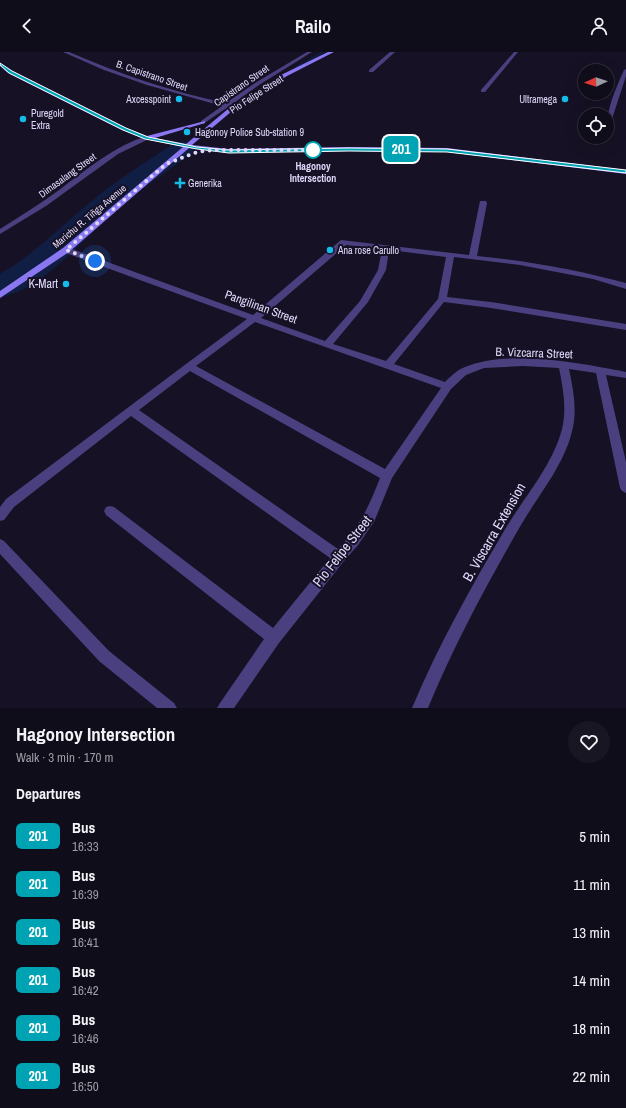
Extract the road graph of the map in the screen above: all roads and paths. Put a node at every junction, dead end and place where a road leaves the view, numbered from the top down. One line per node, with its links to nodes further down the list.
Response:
1 (66, 52): 10 (street, B. Capistrano Street)
2 (310, 52): 10 (street, Capistrano Street)
3 (332, 52): 11 (main road, Pio Felipe Street)
4 (393, 52): 8 (street)
5 (516, 52): 9 (street)
6 (0, 64): 14 (main road)
7 (626, 70): 12 (street)
8 (371, 71)
9 (483, 91)
10 (227, 106): 11 (street, B. Capistrano Street); 13 (street, Capistrano Street)
11 (235, 107): 15 (main road, Pio Felipe Street)
12 (612, 108)
13 (203, 122): 14 (main road)
14 (147, 138): 15 (main road); 20 (street, Dimasalang Street)
15 (187, 146): 16 (main road); 17 (main road, Marichu R. Tiñga Avenue)
16 (214, 150): 17 (main road); 18 (main road)
17 (166, 164): 22 (main road, Marichu R. Tiñga Avenue)
18 (626, 172)
19 (483, 203): 24 (street)
20 (0, 232)
21 (386, 247): 23 (street); 28 (street); 30 (street)
22 (66, 250): 26 (main road, Marichu R. Tiñga Avenue); 28 (street, Pangilinan Street)
23 (450, 255): 24 (street); 27 (street)
24 (473, 257): 25 (street)
25 (626, 286)
26 (0, 295)
27 (442, 299): 29 (street); 31 (street)
28 (254, 318): 30 (street, Pangilinan Street); 32 (street)
29 (626, 327)
30 (327, 345): 31 (street, Pangilinan Street)
31 (388, 365): 36 (street, Pangilinan Street)
32 (189, 366): 37 (street); 38 (street)
33 (564, 366): 34 (street, B. Vizcarra Street); 36 (street, B. Vizcarra Street); 47 (street, B. Viscarra Extension)
34 (600, 370): 35 (street, B. Vizcarra Street); 39 (street)
35 (626, 375)
36 (447, 386): 38 (street, Pio Felipe Street)
37 (131, 410): 41 (street); 43 (street)
38 (387, 476): 43 (street, Pio Felipe Street)
39 (626, 488)
40 (110, 511): 44 (street)
41 (0, 516)
42 (0, 545): 45 (street)
43 (338, 557): 44 (street, Pio Felipe Street)
44 (274, 638): 46 (street, Pio Felipe Street)
45 (169, 708)
46 (225, 708)
47 (420, 708)

